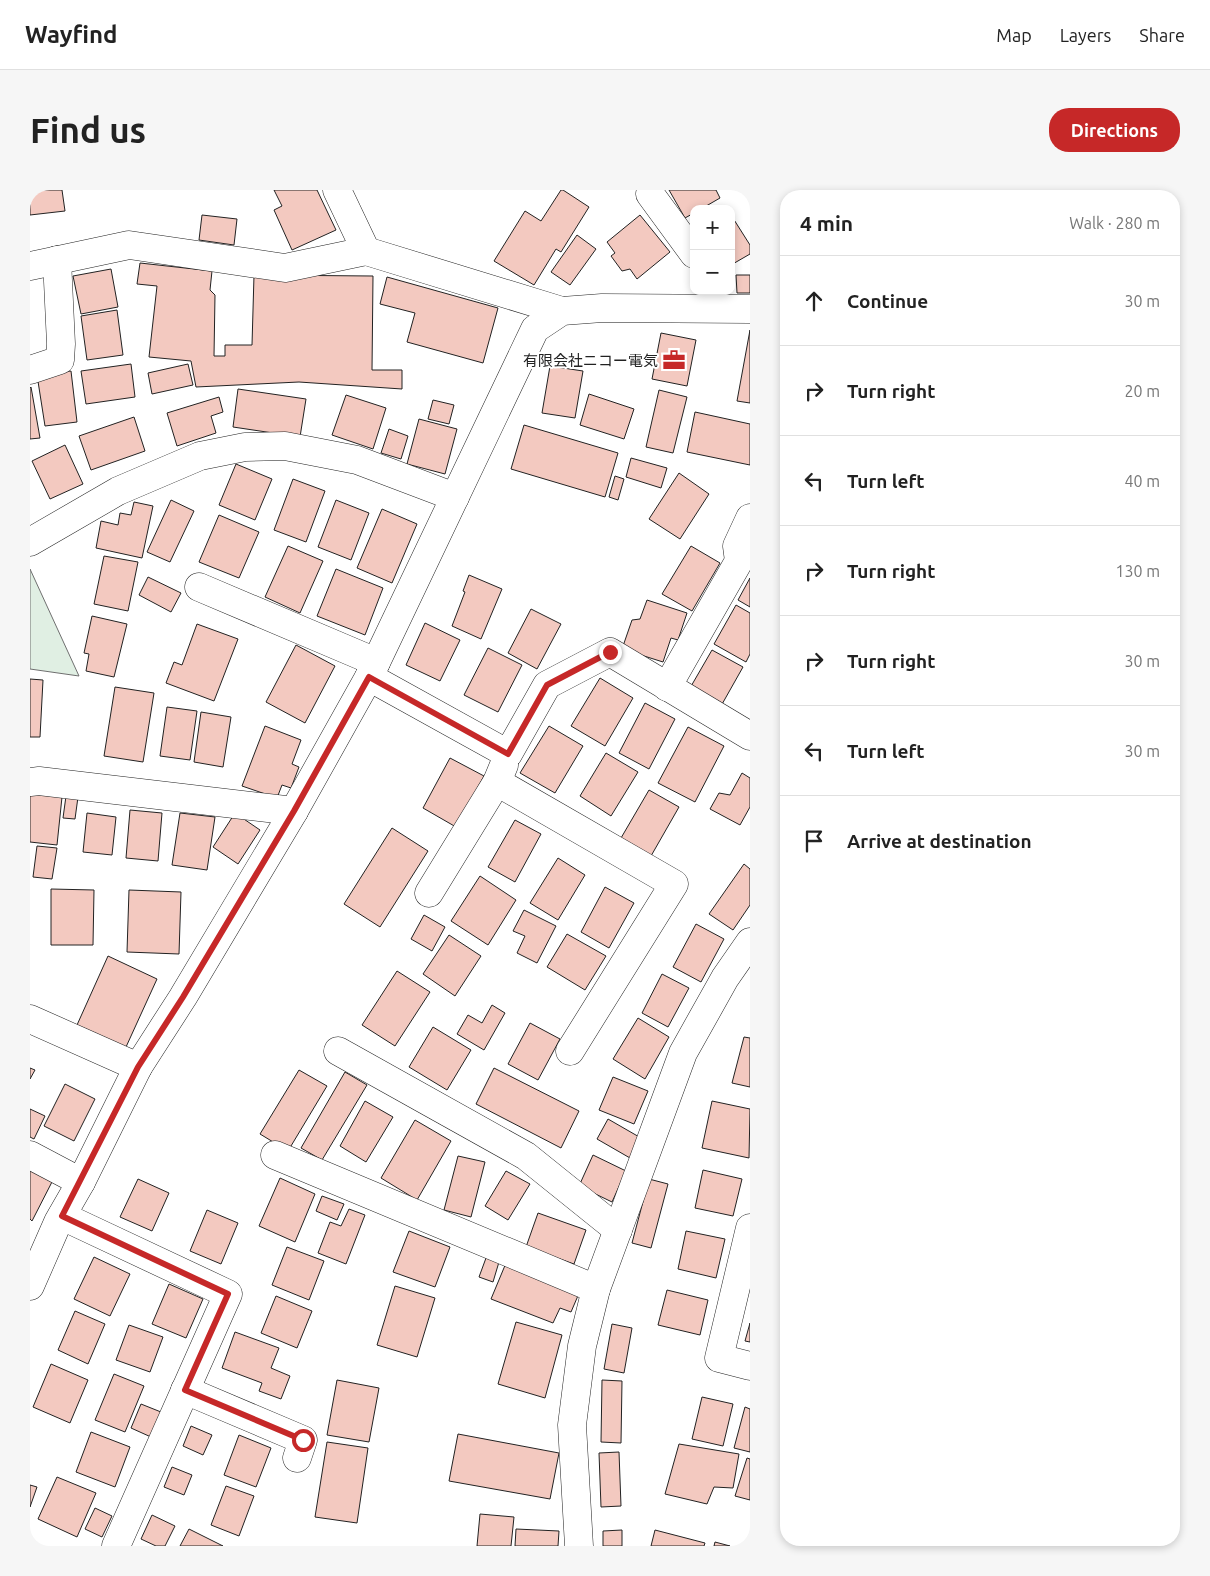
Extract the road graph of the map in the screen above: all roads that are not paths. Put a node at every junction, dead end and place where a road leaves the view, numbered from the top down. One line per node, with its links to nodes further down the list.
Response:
1 (341, 191): 4 (street)
2 (650, 194): 3 (street)
3 (691, 250)
4 (366, 251): 5 (street); 8 (street)
5 (57, 260): 6 (street); 9 (street)
6 (30, 266)
7 (732, 303): 8 (street)
8 (562, 312): 10 (street)
9 (30, 370)
10 (455, 497): 12 (street); 14 (street)
11 (750, 518): 15 (street)
12 (30, 542)
13 (199, 587): 14 (street)
14 (373, 669): 17 (street); 20 (street)
15 (668, 687): 16 (street); 17 (street)
16 (750, 736)
17 (508, 754): 19 (street)
18 (30, 782): 20 (street)
19 (497, 782): 21 (street); 25 (street)
20 (294, 811): 26 (street)
21 (429, 894)
22 (750, 942): 32 (street)
23 (30, 1019): 26 (street)
24 (338, 1051): 32 (street)
25 (570, 1051)
26 (138, 1067): 29 (street)
27 (30, 1155): 29 (street)
28 (275, 1155): 34 (street)
29 (80, 1182): 30 (street)
30 (62, 1216): 33 (street); 36 (street)
31 (750, 1228): 35 (street)
32 (618, 1230): 34 (street)
33 (30, 1286)
34 (596, 1289): 39 (street)
35 (750, 1366)
36 (185, 1390): 37 (street); 38 (street)
37 (297, 1458)
38 (116, 1546)
39 (579, 1546)

